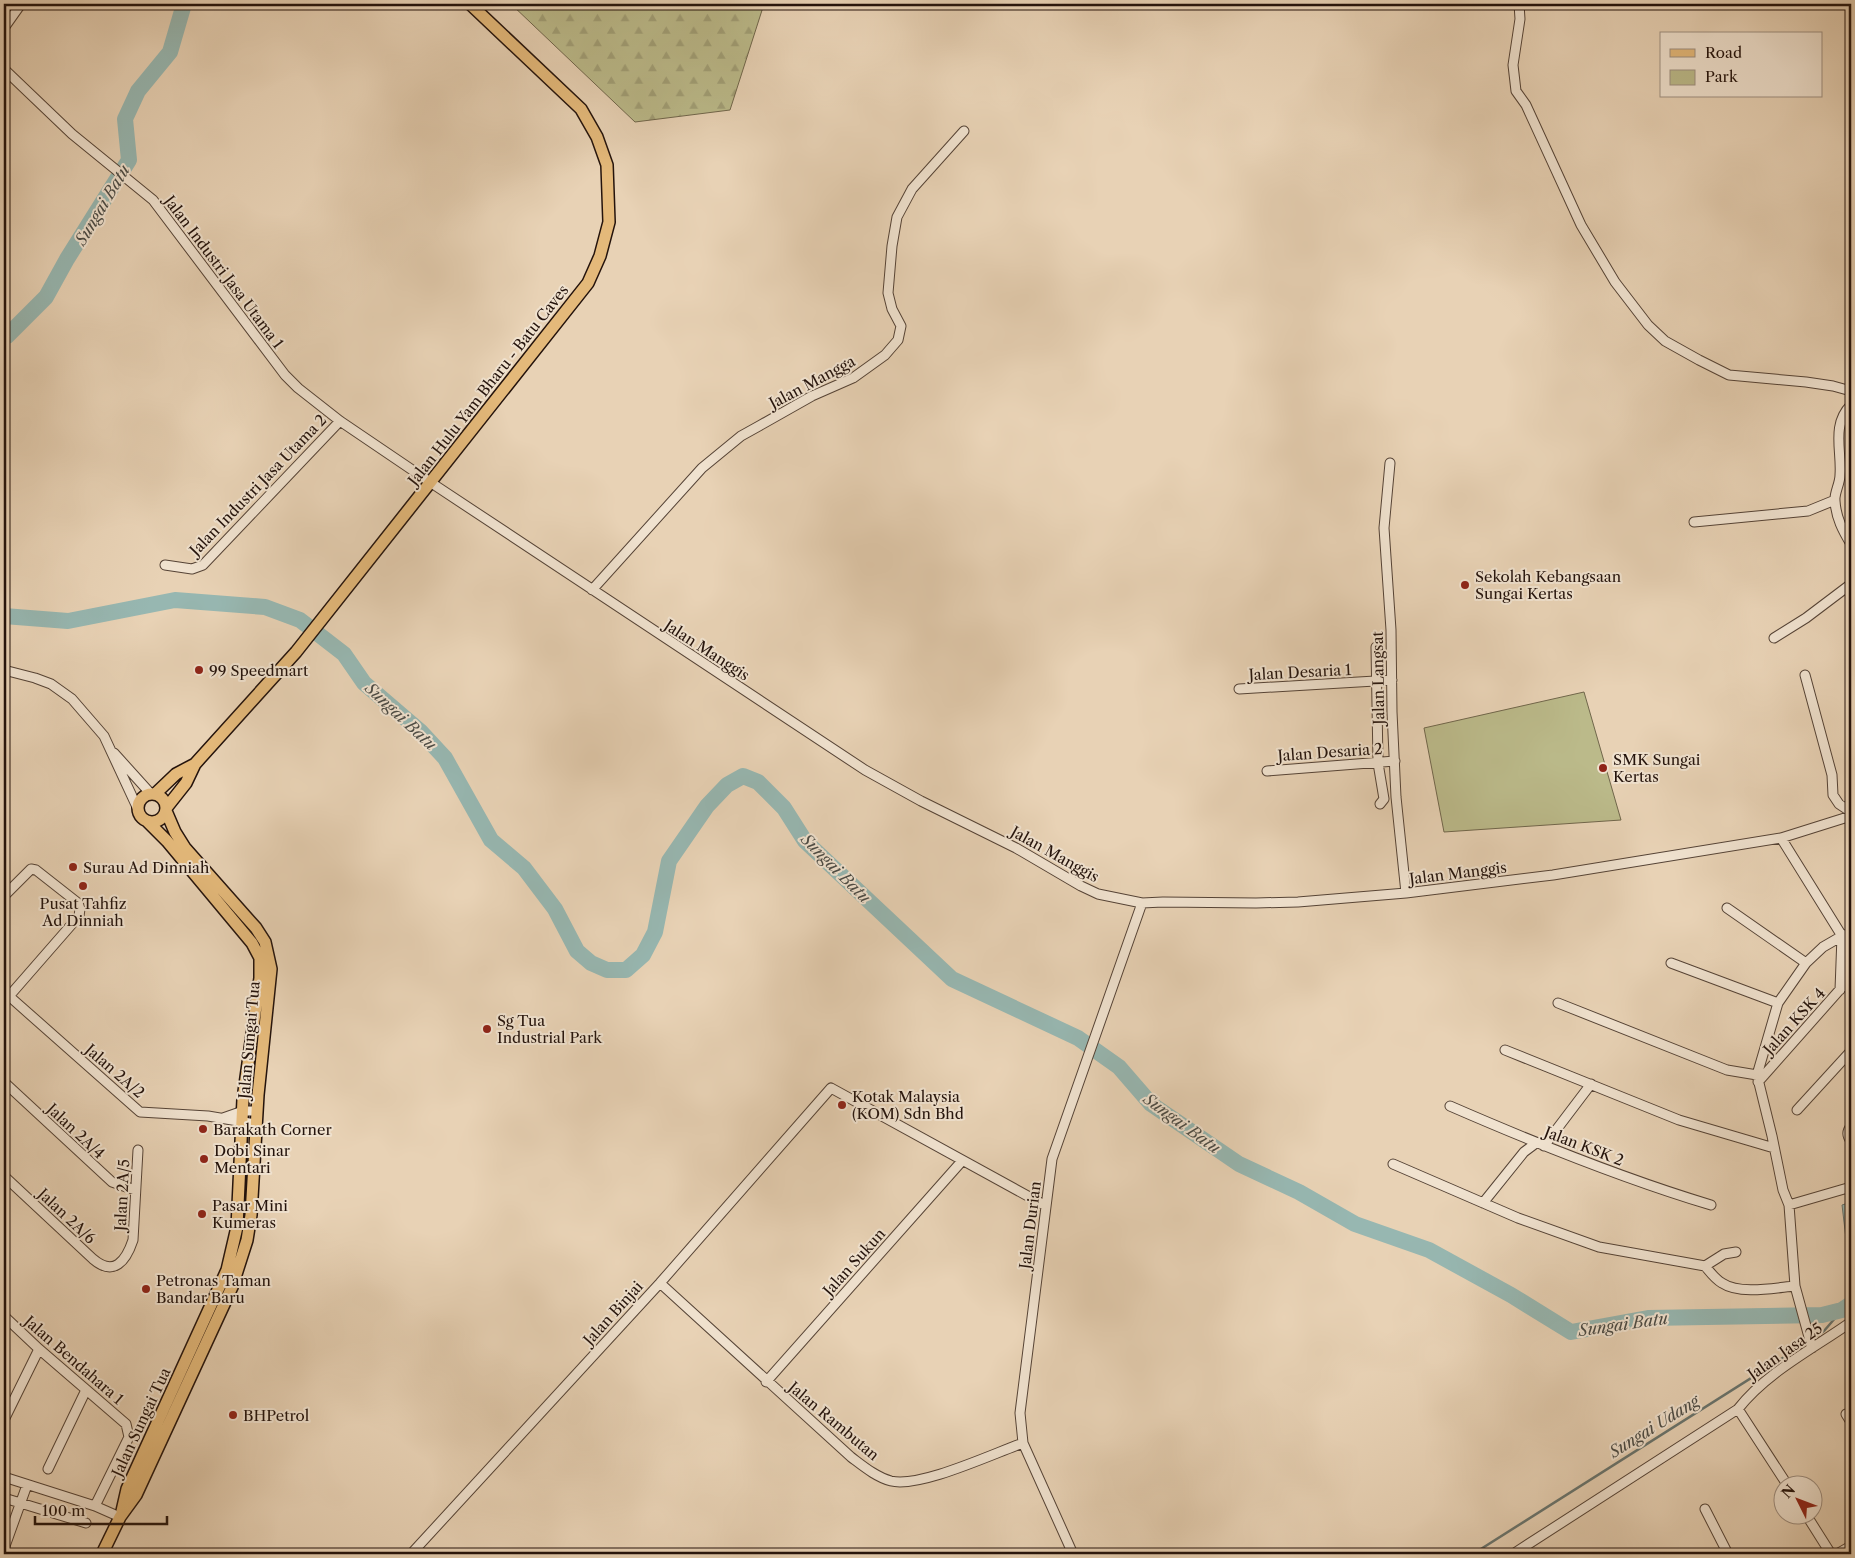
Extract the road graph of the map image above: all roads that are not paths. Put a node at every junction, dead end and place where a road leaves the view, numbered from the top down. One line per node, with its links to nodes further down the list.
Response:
1 (21, 4): 4 (street)
2 (470, 4): 11 (main road, Jalan Hulu Yam Bharu - Batu Caves)
3 (1519, 4): 7 (street)
4 (4, 28)
5 (4, 69): 9 (street, Jalan Industri Jasa Utama 1)
6 (964, 131): 17 (street, Jalan Mangga)
7 (1851, 391)
8 (1851, 405): 12 (street)
9 (340, 421): 11 (street, Jalan Industri Jasa Utama 1); 15 (street, Jalan Industri Jasa Utama 2)
10 (1390, 463): 22 (street, Jalan Langsat)
11 (430, 482): 17 (street, Jalan Manggis); 28 (main road, Jalan Hulu Yam Bharu - Batu Caves)
12 (1834, 500): 13 (street); 14 (street)
13 (1694, 522)
14 (1851, 544)
15 (165, 565)
16 (1851, 584): 18 (street)
17 (592, 590): 40 (street, Jalan Manggis)
18 (1774, 638)
19 (1376, 646): 23 (street)
20 (4, 670): 25 (street)
21 (1805, 675): 34 (street)
22 (1392, 680): 23 (street, Jalan Desaria 1); 26 (street, Jalan Langsat)
23 (1376, 681): 24 (street, Jalan Desaria 1); 27 (street)
24 (1240, 689)
25 (111, 750): 30 (street); 32 (street)
26 (1395, 761): 27 (street, Jalan Desaria 2); 38 (street, Jalan Langsat)
27 (1378, 763): 29 (street, Jalan Desaria 2); 31 (street)
28 (196, 764): 30 (main road, Jalan Hulu Yam Bharu - Batu Caves); 33 (main road, Jalan Hulu Yam Bharu - Batu Caves)
29 (1267, 771)
30 (153, 794): 32 (main road); 33 (main road)
31 (1380, 804)
32 (138, 807): 36 (main road)
33 (166, 809): 36 (main road); 57 (main road, Jalan Sungai Tua)
34 (1851, 812)
35 (1851, 816): 37 (street, Jalan Manggis)
36 (148, 822): 58 (main road, Jalan Sungai Tua)
37 (1781, 838): 38 (street, Jalan Manggis); 42 (street)
38 (1406, 893): 40 (street, Jalan Manggis)
39 (4, 896): 47 (street)
40 (1142, 903): 73 (street, Jalan Durian)
41 (1727, 908): 44 (street)
42 (1847, 934): 44 (street); 46 (street)
43 (1671, 963): 49 (street)
44 (1806, 963): 49 (street)
45 (1851, 977): 46 (street, Jalan KSK 4)
46 (1840, 990): 52 (street, Jalan KSK 4)
47 (6, 999): 58 (street, Jalan 2A/2)
48 (1558, 1003): 52 (street)
49 (1778, 1003): 52 (street)
50 (1505, 1050): 54 (street)
51 (1851, 1051): 56 (street)
52 (1757, 1079): 63 (street)
53 (4, 1082): 69 (street, Jalan 2A/4)
54 (1591, 1084): 62 (street); 63 (street)
55 (1450, 1106): 62 (street, Jalan KSK 2)
56 (1797, 1110)
57 (257, 1111): 58 (street, Jalan 2A/2); 59 (main road, Jalan Sungai Tua)
58 (243, 1117): 59 (street, Jalan 2A/2); 96 (main road, Jalan Sungai Tua)
59 (256, 1124): 96 (main road, Jalan Sungai Tua)
60 (1851, 1126): 61 (street)
61 (1851, 1141)
62 (1540, 1144): 70 (street); 71 (street, Jalan KSK 2)
63 (1774, 1148): 72 (street)
64 (138, 1150): 69 (street, Jalan 2A/5)
65 (962, 1161): 73 (street); 77 (street, Jalan Binjai); 83 (street, Jalan Sukun)
66 (1393, 1164): 70 (street)
67 (4, 1176): 75 (street, Jalan 2A/6)
68 (1851, 1187): 72 (street)
69 (135, 1190): 75 (street, Jalan 2A/5)
70 (1483, 1203): 76 (street)
71 (1711, 1205)
72 (1789, 1205): 78 (street)
73 (1046, 1206): 87 (street, Jalan Durian)
74 (1736, 1252): 76 (street)
75 (116, 1266)
76 (1705, 1266): 78 (street)
77 (660, 1283): 83 (street, Jalan Rambutan); 102 (street, Jalan Binjai)
78 (1796, 1289): 81 (street)
79 (4, 1316): 82 (street, Jalan Bendahara 1)
80 (1851, 1322): 81 (street, Jalan Jasa 25)
81 (1811, 1345): 85 (street, Jalan Jasa 25)
82 (39, 1349): 84 (street, Jalan Bendahara 1); 86 (street)
83 (766, 1382): 87 (street, Jalan Rambutan)
84 (86, 1390): 88 (street); 94 (street, Jalan Bendahara 1)
85 (1738, 1409): 89 (street); 104 (street, Jalan Jasa 25)
86 (4, 1420)
87 (1023, 1443): 103 (street, Jalan Durian)
88 (48, 1469)
89 (1782, 1476)
90 (4, 1477): 91 (street)
91 (26, 1485): 93 (street); 94 (street)
92 (4, 1498): 93 (street)
93 (20, 1502): 97 (street); 100 (street)
94 (95, 1506): 96 (street)
95 (1705, 1509): 105 (street)
96 (120, 1517): 101 (main road, Jalan Sungai Tua)
97 (86, 1523)
98 (1813, 1526): 106 (street)
99 (1851, 1546): 107 (street)
100 (4, 1549)
101 (102, 1554)
102 (411, 1554)
103 (1073, 1554)
104 (1513, 1554)
105 (1728, 1554)
106 (1831, 1554)
107 (1837, 1554)

